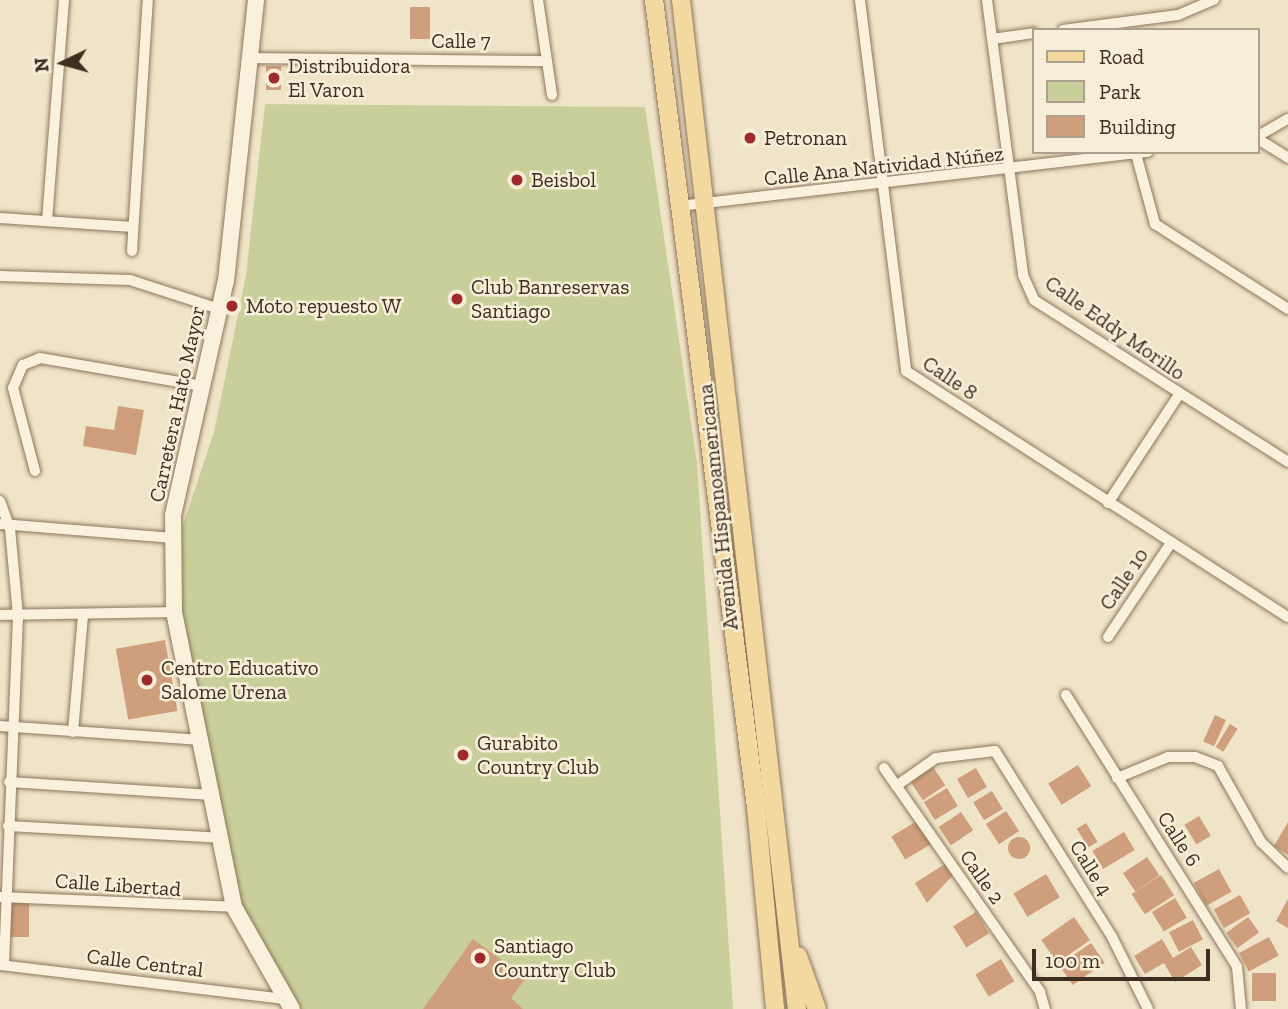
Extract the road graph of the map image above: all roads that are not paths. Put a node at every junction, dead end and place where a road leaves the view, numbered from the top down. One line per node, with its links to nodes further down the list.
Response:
1 (64, 0): 26 (street)
2 (148, 0): 27 (street)
3 (256, 0): 13 (street, Carretera Hato Mayor)
4 (538, 0): 14 (street)
5 (654, 0): 24 (main road, Avenida Hispanoamericana)
6 (681, 0): 23 (main road, Avenida Hispanoamericana)
7 (860, 0): 22 (street, Calle 8)
8 (988, 0): 12 (street, Calle Eddy Morillo)
9 (1214, 0): 10 (street)
10 (1078, 28)
11 (1032, 33): 12 (street)
12 (992, 39): 21 (street, Calle Eddy Morillo)
13 (250, 58): 14 (street, Calle 7); 30 (street, Carretera Hato Mayor)
14 (547, 61): 15 (street)
15 (552, 95)
16 (1288, 118): 17 (street)
17 (1260, 137)
18 (1260, 139): 20 (street)
19 (1136, 154): 21 (street, Calle Ana Natividad Núñez); 31 (street)
20 (1288, 158)
21 (1010, 172): 22 (street, Calle Ana Natividad Núñez); 33 (street, Calle Eddy Morillo)
22 (882, 186): 23 (street, Calle Ana Natividad Núñez); 37 (street, Calle 8)
23 (706, 203): 24 (street, Calle Ana Natividad Núñez); 63 (main road, Avenida Hispanoamericana)
24 (679, 206): 64 (main road, Avenida Hispanoamericana)
25 (0, 218): 26 (street)
26 (47, 221): 27 (street)
27 (134, 227): 28 (street)
28 (132, 251)
29 (0, 276): 30 (street)
30 (219, 309): 32 (street, Carretera Hato Mayor)
31 (1288, 309)
32 (202, 386): 35 (street); 39 (street, Carretera Hato Mayor)
33 (1178, 396): 34 (street, Calle Eddy Morillo); 37 (street)
34 (1288, 462)
35 (35, 471)
36 (0, 501): 38 (street)
37 (1108, 503): 40 (street, Calle 8)
38 (5, 526): 39 (street); 44 (street)
39 (174, 538): 41 (street, Carretera Hato Mayor)
40 (1171, 543): 45 (street, Calle 8); 46 (street, Calle 10)
41 (174, 612): 43 (street); 51 (street, Carretera Hato Mayor)
42 (0, 615): 44 (street)
43 (83, 615): 44 (street); 50 (street)
44 (18, 617): 49 (street)
45 (1288, 617)
46 (1108, 637)
47 (1066, 695): 53 (street, Calle 6)
48 (0, 726): 49 (street)
49 (13, 727): 50 (street); 54 (street)
50 (74, 732): 51 (street)
51 (202, 740): 56 (street, Carretera Hato Mayor)
52 (884, 768): 55 (street, Calle 2)
53 (1117, 778): 60 (street); 73 (street, Calle 6)
54 (9, 782): 56 (street); 57 (street)
55 (896, 786): 71 (street, Calle 2); 72 (street, Calle 4)
56 (212, 795): 59 (street, Carretera Hato Mayor)
57 (4, 807): 58 (street)
58 (8, 826): 59 (street); 61 (street)
59 (220, 838): 62 (street, Carretera Hato Mayor)
60 (1288, 868)
61 (2, 897): 62 (street, Calle Libertad); 65 (street)
62 (234, 907): 66 (street, Carretera Hato Mayor)
63 (788, 926): 69 (main road, Avenida Hispanoamericana); 70 (main road)
64 (768, 936): 67 (main road); 68 (main road)
65 (2, 965): 66 (street, Calle Central)
66 (289, 1004)
67 (769, 1009)
68 (775, 1009)
69 (797, 1009)
70 (817, 1009)
71 (1045, 1009)
72 (1148, 1009)
73 (1241, 1009)

